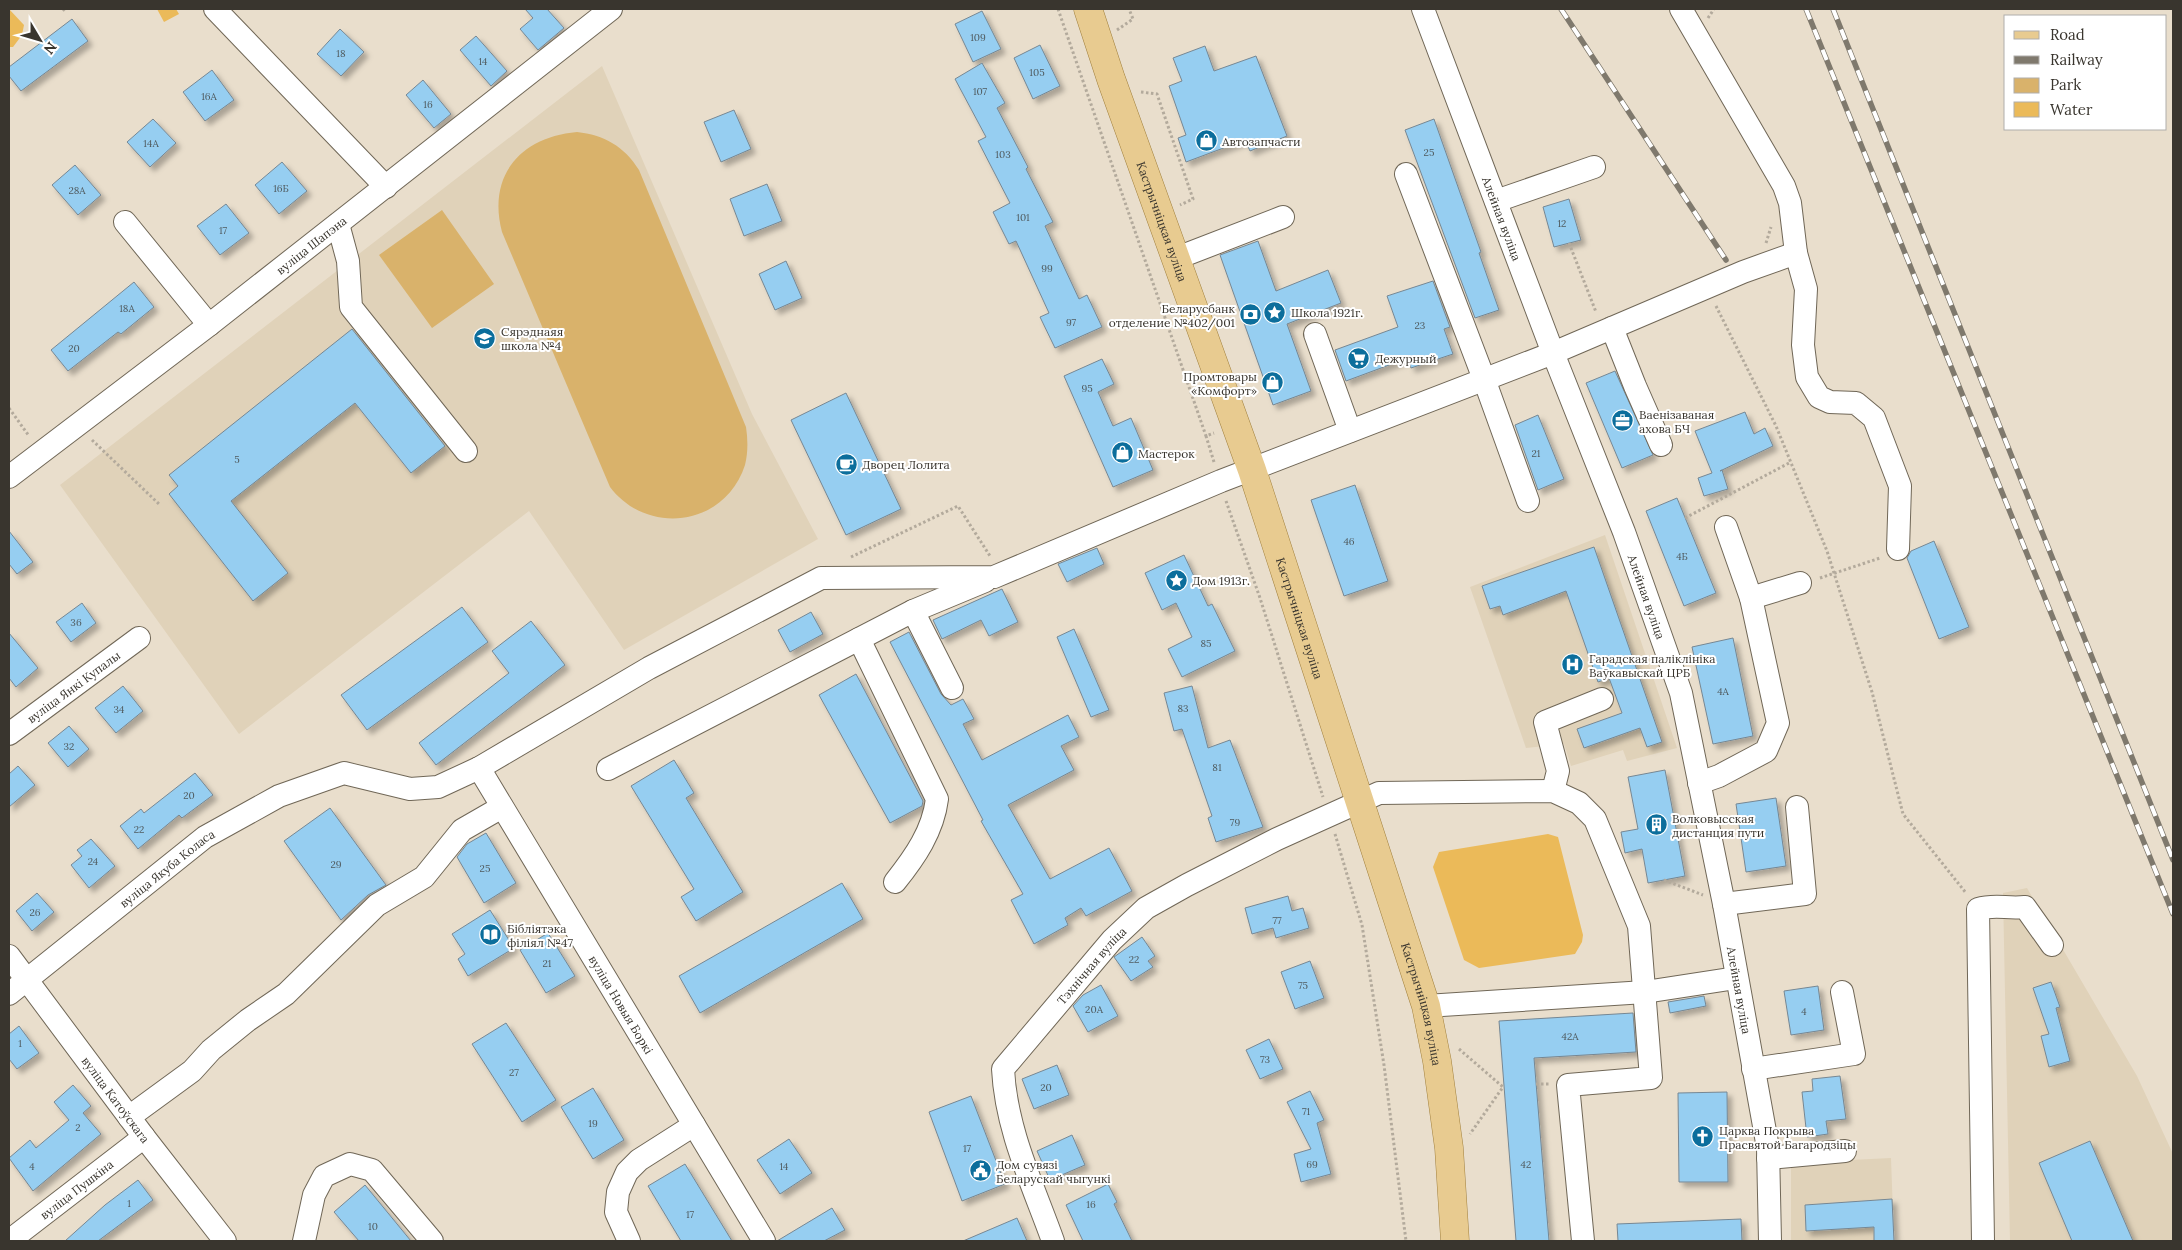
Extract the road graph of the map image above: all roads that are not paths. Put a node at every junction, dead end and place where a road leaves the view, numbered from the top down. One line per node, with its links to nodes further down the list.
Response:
1 (215, 9): 8 (street)
2 (612, 9): 8 (street, вуліца Шапэна)
3 (1088, 9): 14 (main road, Кастрычніцкая вуліца)
4 (1423, 9): 9 (street, Алейная вуліца)
5 (1691, 12): 13 (street)
6 (1594, 167): 9 (street)
7 (1406, 174): 19 (street)
8 (386, 187): 12 (street, вуліца Шапэна)
9 (1496, 201): 18 (street, Алейная вуліца)
10 (1283, 217): 14 (street)
11 (125, 222): 15 (street)
12 (338, 224): 15 (street, вуліца Шапэна); 22 (street)
13 (1796, 253): 16 (street); 27 (street)
14 (1177, 258): 23 (main road, Кастрычніцкая вуліца)
15 (208, 325): 24 (street, вуліца Шапэна)
16 (1612, 328): 18 (street); 21 (street)
17 (1315, 334): 20 (street)
18 (1553, 352): 19 (street); 39 (street, Алейная вуліца)
19 (1484, 379): 20 (street); 25 (street)
20 (1350, 431): 23 (street)
21 (1661, 445)
22 (466, 451)
23 (1252, 470): 28 (street); 41 (main road, Кастрычніцкая вуліца)
24 (9, 477)
25 (1528, 501)
26 (1726, 527): 30 (street)
27 (1898, 549)
28 (994, 578): 31 (street); 37 (street)
29 (1800, 583): 30 (street)
30 (1751, 598): 39 (street)
31 (913, 612): 33 (street); 34 (street)
32 (139, 638): 36 (street, вуліца Янкі Купалы)
33 (859, 639): 38 (street); 44 (street)
34 (952, 688)
35 (1602, 699): 40 (street)
36 (9, 734)
37 (479, 768): 42 (street, вуліца Новыя Боркі); 49 (street, вуліца Якуба Коласа)
38 (608, 769)
39 (1699, 783): 45 (street, Алейная вуліца)
40 (1552, 791): 41 (street, Тэхнічная вуліца); 50 (street)
41 (1358, 801): 53 (main road, Кастрычніцкая вуліца); 66 (street, Тэхнічная вуліца)
42 (502, 806): 55 (street); 56 (street, вуліца Новыя Боркі)
43 (1797, 807): 45 (street)
44 (896, 882)
45 (1724, 904): 48 (street, Алейная вуліца)
46 (2052, 945): 70 (street)
47 (9, 956): 49 (street, вуліца Катоўскага)
48 (1736, 978): 50 (street); 54 (street, Алейная вуліца)
49 (28, 980): 52 (street, вуліца Якуба Коласа); 55 (street, вуліца Катоўскага)
50 (1645, 992): 53 (street); 68 (street)
51 (1842, 992): 54 (street)
52 (9, 994)
53 (1426, 1006): 67 (main road, Кастрычніцкая вуліца)
54 (1753, 1069): 59 (street, Алейная вуліца)
55 (128, 1116): 57 (street, вуліца Катоўскага)
56 (694, 1126): 64 (street); 65 (street, вуліца Новыя Боркі)
57 (144, 1137): 60 (street, вуліца Пушкіна); 61 (street, вуліца Катоўскага)
58 (1845, 1151): 59 (street)
59 (1768, 1158): 69 (street, Алейная вуліца)
60 (9, 1241)
61 (225, 1241)
62 (304, 1241): 63 (street)
63 (432, 1241)
64 (630, 1241)
65 (764, 1241)
66 (1053, 1241)
67 (1455, 1241)
68 (1583, 1241)
69 (1770, 1241)
70 (1982, 1241)

